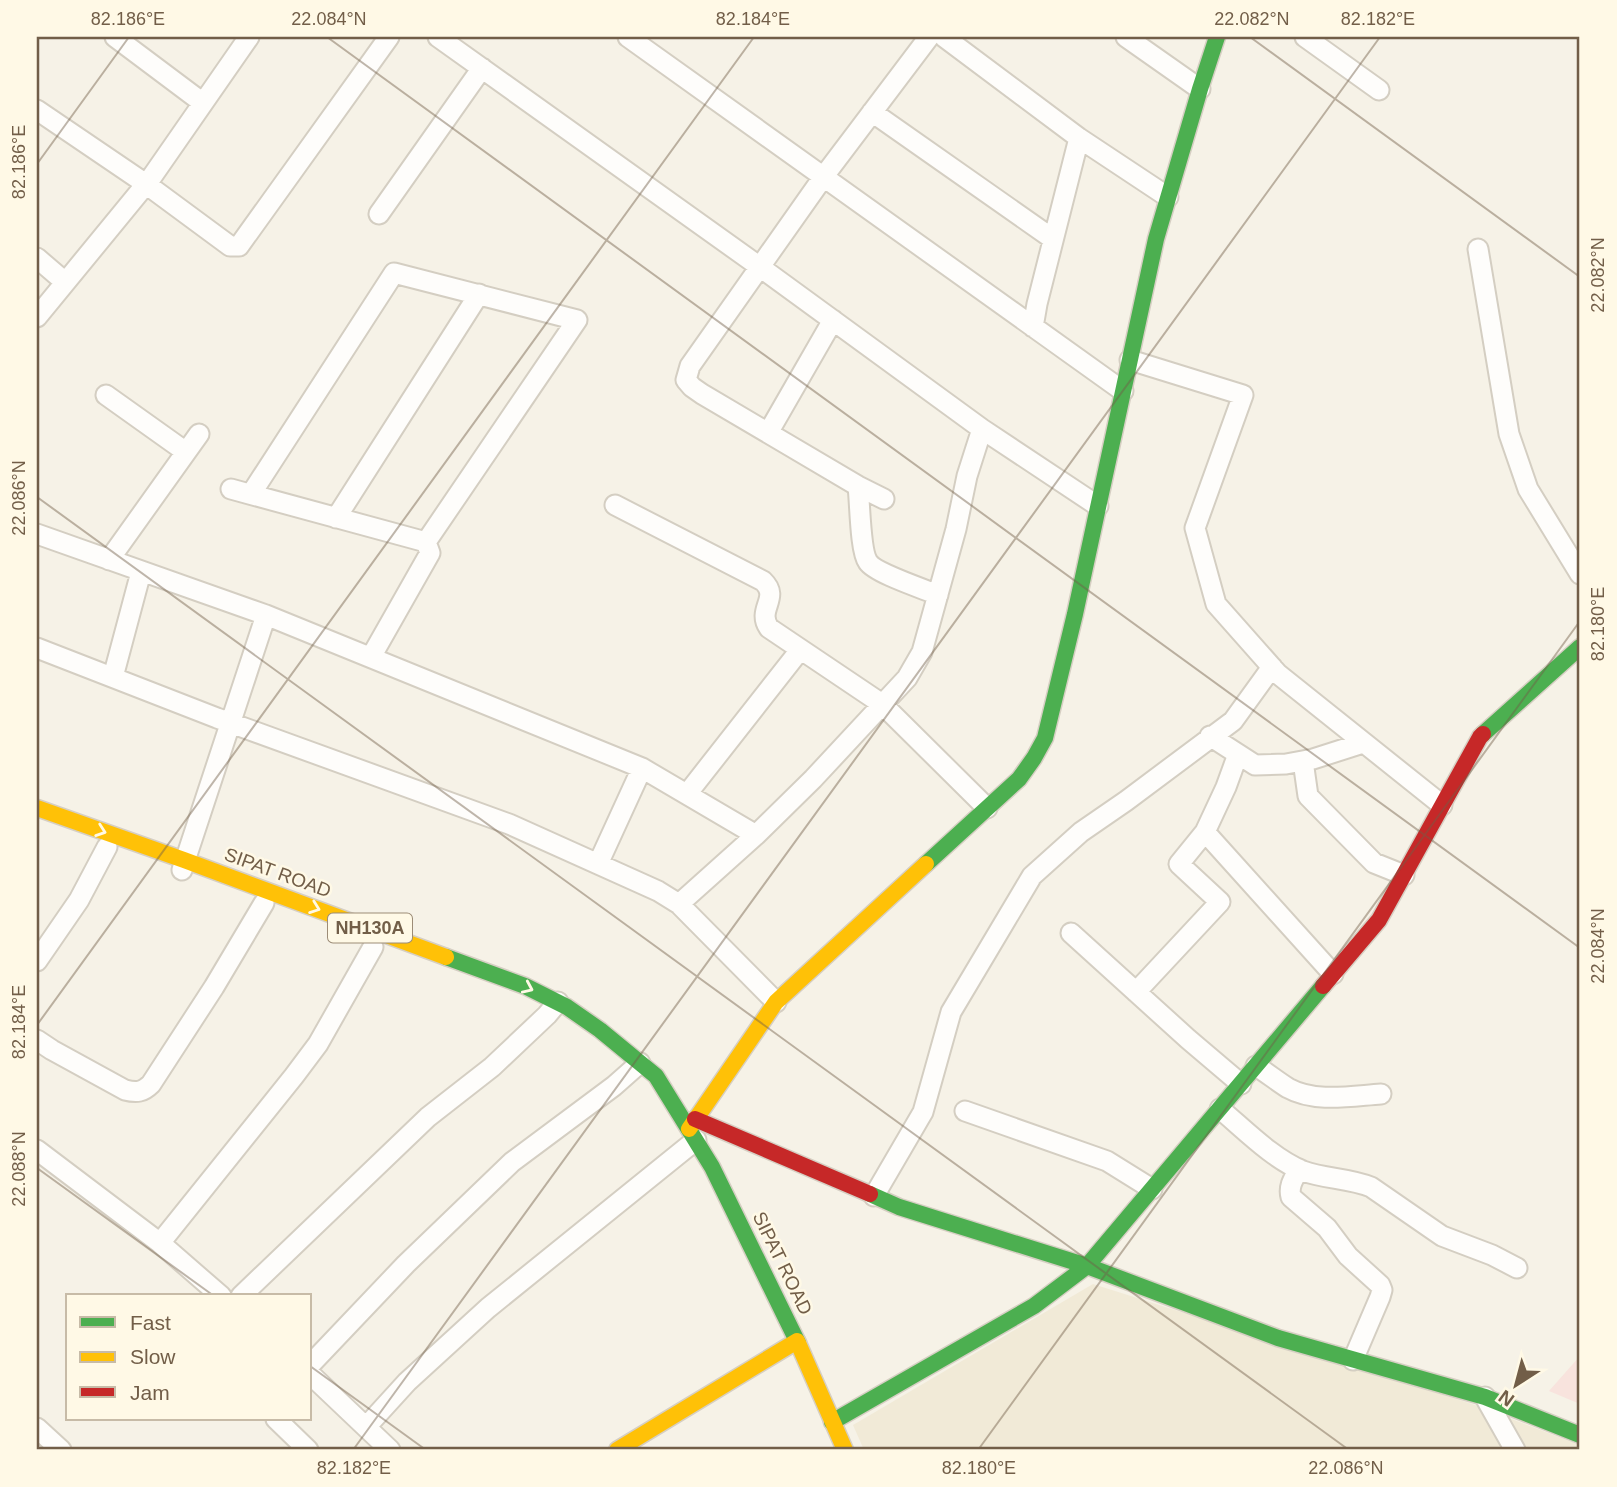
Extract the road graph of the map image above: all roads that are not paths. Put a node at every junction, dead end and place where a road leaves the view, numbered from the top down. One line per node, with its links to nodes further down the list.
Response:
1 (249, 37): 14 (street)
2 (389, 37): 19 (street)
3 (438, 37): 11 (street)
4 (628, 37): 18 (street)
5 (929, 37): 16 (street)
6 (944, 37): 17 (street)
7 (1126, 37): 12 (street)
8 (1217, 37): 12 (main road)
9 (1305, 37): 13 (street)
10 (123, 39): 14 (street)
11 (482, 68): 21 (street); 25 (street)
12 (1200, 89): 20 (main road)
13 (1379, 90)
14 (203, 103): 19 (street)
15 (37, 110): 19 (street)
16 (872, 112): 18 (street); 22 (street)
17 (1079, 138): 20 (street); 22 (street)
18 (824, 176): 25 (street); 30 (street)
19 (146, 184): 26 (street)
20 (1168, 197): 31 (main road)
21 (379, 214)
22 (1053, 239): 30 (street)
23 (1478, 249): 49 (street)
24 (37, 258): 26 (street)
25 (760, 267): 29 (street); 35 (street)
26 (65, 282): 28 (street)
27 (479, 294): 40 (street); 44 (street); 46 (street)
28 (37, 317)
29 (834, 320): 34 (street); 35 (street)
30 (1033, 327): 32 (street)
31 (1129, 360): 32 (main road); 56 (street)
32 (1123, 391): 43 (main road)
33 (106, 395): 37 (street)
34 (982, 429): 43 (street); 50 (street)
35 (768, 433): 38 (street)
36 (199, 434): 37 (street)
37 (186, 452): 47 (street)
38 (858, 486): 41 (street); 50 (street)
39 (231, 489): 40 (street)
40 (251, 494): 44 (street)
41 (884, 499)
42 (615, 505): 54 (street)
43 (1098, 506): 68 (main road)
44 (337, 518): 46 (street)
45 (37, 534): 47 (street)
46 (426, 542): 55 (street)
47 (109, 560): 48 (street)
48 (141, 572): 51 (street); 57 (street)
49 (1580, 574)
50 (938, 595): 58 (street)
51 (266, 615): 55 (street); 59 (street)
52 (1580, 647): 66 (main road)
53 (37, 648): 57 (street)
54 (800, 650): 58 (street); 65 (street)
55 (371, 657): 64 (street)
56 (1272, 667): 60 (street); 61 (street)
57 (113, 677): 59 (street)
58 (882, 704): 68 (street); 71 (street)
59 (231, 723): 73 (street); 74 (street)
60 (1210, 736): 62 (street); 96 (street)
61 (1363, 743): 63 (street); 66 (street)
62 (1238, 754): 63 (street); 70 (street)
63 (1303, 761): 75 (street)
64 (642, 768): 65 (street); 73 (street)
65 (687, 794): 71 (street)
66 (1442, 805): 75 (main road)
67 (37, 808): 74 (main road, SIPAT ROAD / NH130A, one-way to 74)
68 (988, 808): 83 (main road)
69 (37, 823): 72 (main road, SIPAT ROAD / NH130A)
70 (1205, 832): 81 (street); 82 (street)
71 (756, 835): 77 (street)
72 (107, 847): 74 (main road, SIPAT ROAD / NH130A); 80 (street)
73 (598, 864): 77 (street)
74 (183, 867): 76 (main road, SIPAT ROAD / NH130A); 84 (main road, SIPAT ROAD / NH130A, one-way to 84)
75 (1404, 874): 81 (main road)
76 (264, 903): 79 (main road, SIPAT ROAD / NH130A); 85 (street)
77 (679, 904): 83 (street)
78 (1071, 933): 82 (street)
79 (368, 945): 97 (street)
80 (37, 961)
81 (1333, 974): 86 (main road)
82 (1136, 992): 88 (street)
83 (776, 1002): 92 (main road)
84 (549, 1012): 87 (main road, SIPAT ROAD / NH130A); 101 (street)
85 (37, 1040)
86 (1256, 1066): 88 (main road); 89 (street)
87 (630, 1067): 92 (main road, SIPAT ROAD / NH130A); 104 (street)
88 (1241, 1084): 90 (main road)
89 (1381, 1094)
90 (1220, 1109): 94 (street); 95 (main road)
91 (965, 1111): 95 (street)
92 (693, 1129): 96 (main road); 102 (main road, SIPAT ROAD / NH130A); 109 (street)
93 (37, 1150): 97 (street)
94 (1299, 1170): 99 (street); 103 (street)
95 (1152, 1189): 98 (main road)
96 (874, 1196): 98 (main road)
97 (160, 1243): 100 (street)
98 (1087, 1266): 103 (main road); 108 (main road)
99 (1517, 1268)
100 (219, 1294)
101 (243, 1294)
102 (797, 1340): 108 (main road, SIPAT ROAD / NH130A); 116 (main road)
103 (1353, 1360): 106 (main road)
104 (312, 1363)
105 (312, 1376): 109 (street)
106 (1485, 1397): 111 (main road); 112 (street)
107 (277, 1420): 114 (street)
108 (832, 1422): 117 (main road, SIPAT ROAD / NH130A)
109 (366, 1427): 115 (street)
110 (37, 1428): 113 (street)
111 (1580, 1435)
112 (1508, 1447)
113 (61, 1450)
114 (307, 1450)
115 (390, 1450)
116 (617, 1450)
117 (845, 1450)

